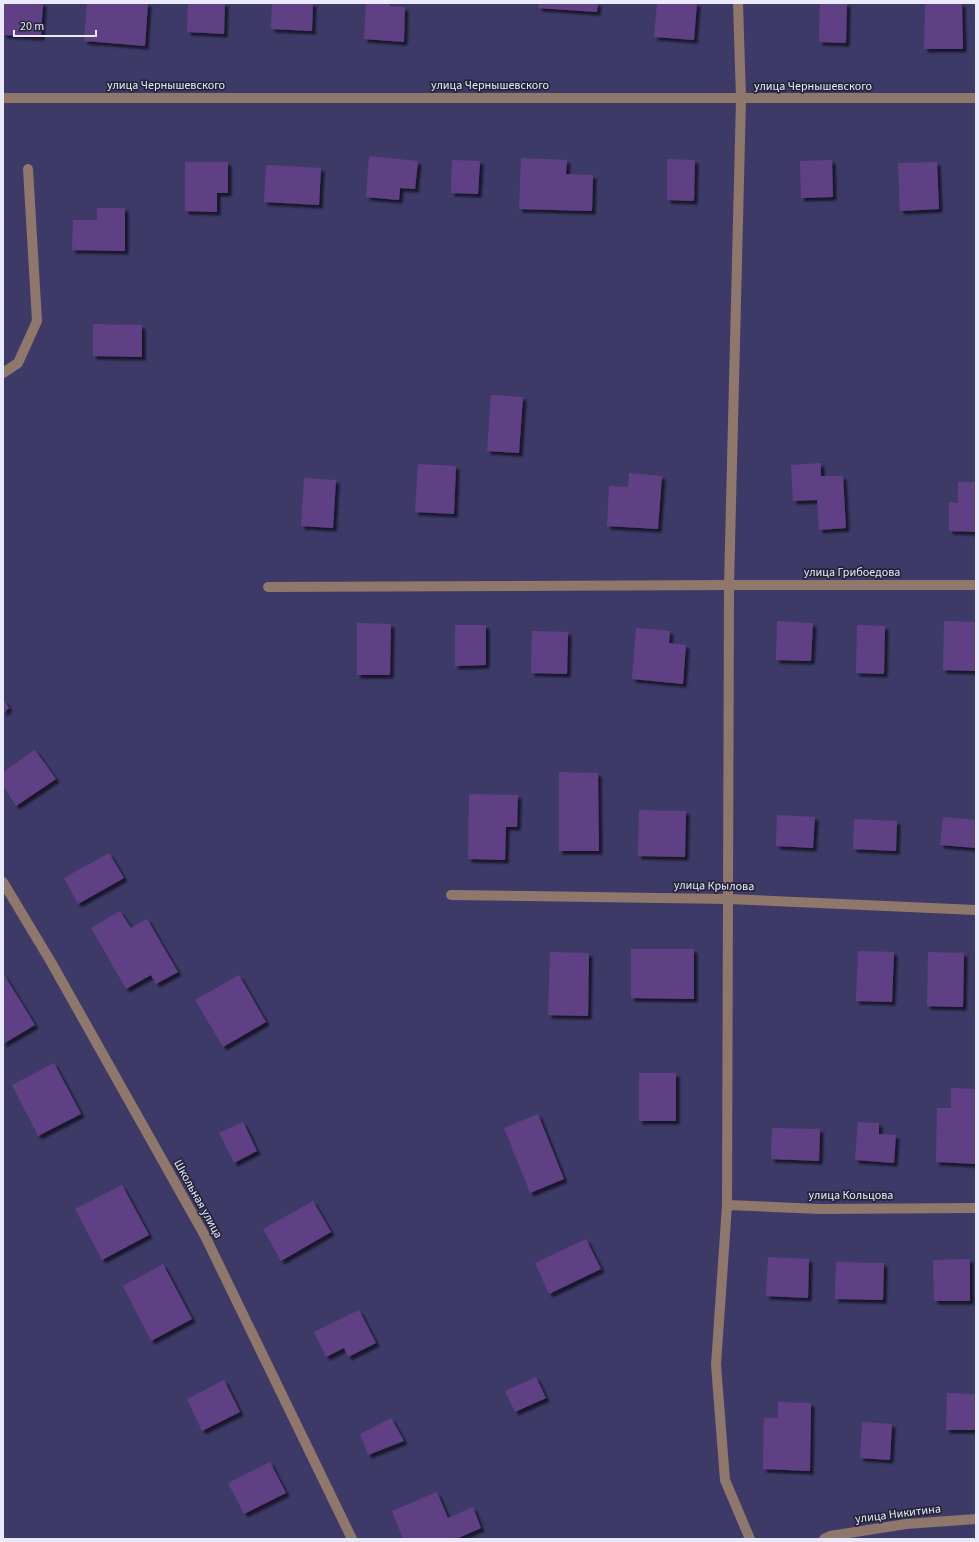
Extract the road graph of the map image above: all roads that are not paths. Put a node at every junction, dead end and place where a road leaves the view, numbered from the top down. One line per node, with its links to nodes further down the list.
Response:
1 (738, 3): 4 (street)
2 (3, 98): 4 (street, улица Чернышевского)
3 (976, 98): 4 (street, улица Чернышевского)
4 (740, 99): 7 (street)
5 (28, 169): 6 (street)
6 (3, 373)
7 (729, 585): 8 (street, улица Грибоедова); 9 (street, улица Грибоедова); 12 (street)
8 (976, 585)
9 (268, 587)
10 (3, 882): 17 (street, Школьная улица)
11 (451, 895): 12 (street, улица Крылова)
12 (728, 899): 13 (street, улица Крылова); 14 (street)
13 (976, 910)
14 (727, 1205): 15 (street, улица Кольцова); 18 (street)
15 (976, 1208)
16 (976, 1519): 19 (street, улица Никитина)
17 (352, 1539)
18 (750, 1539)
19 (824, 1539)

